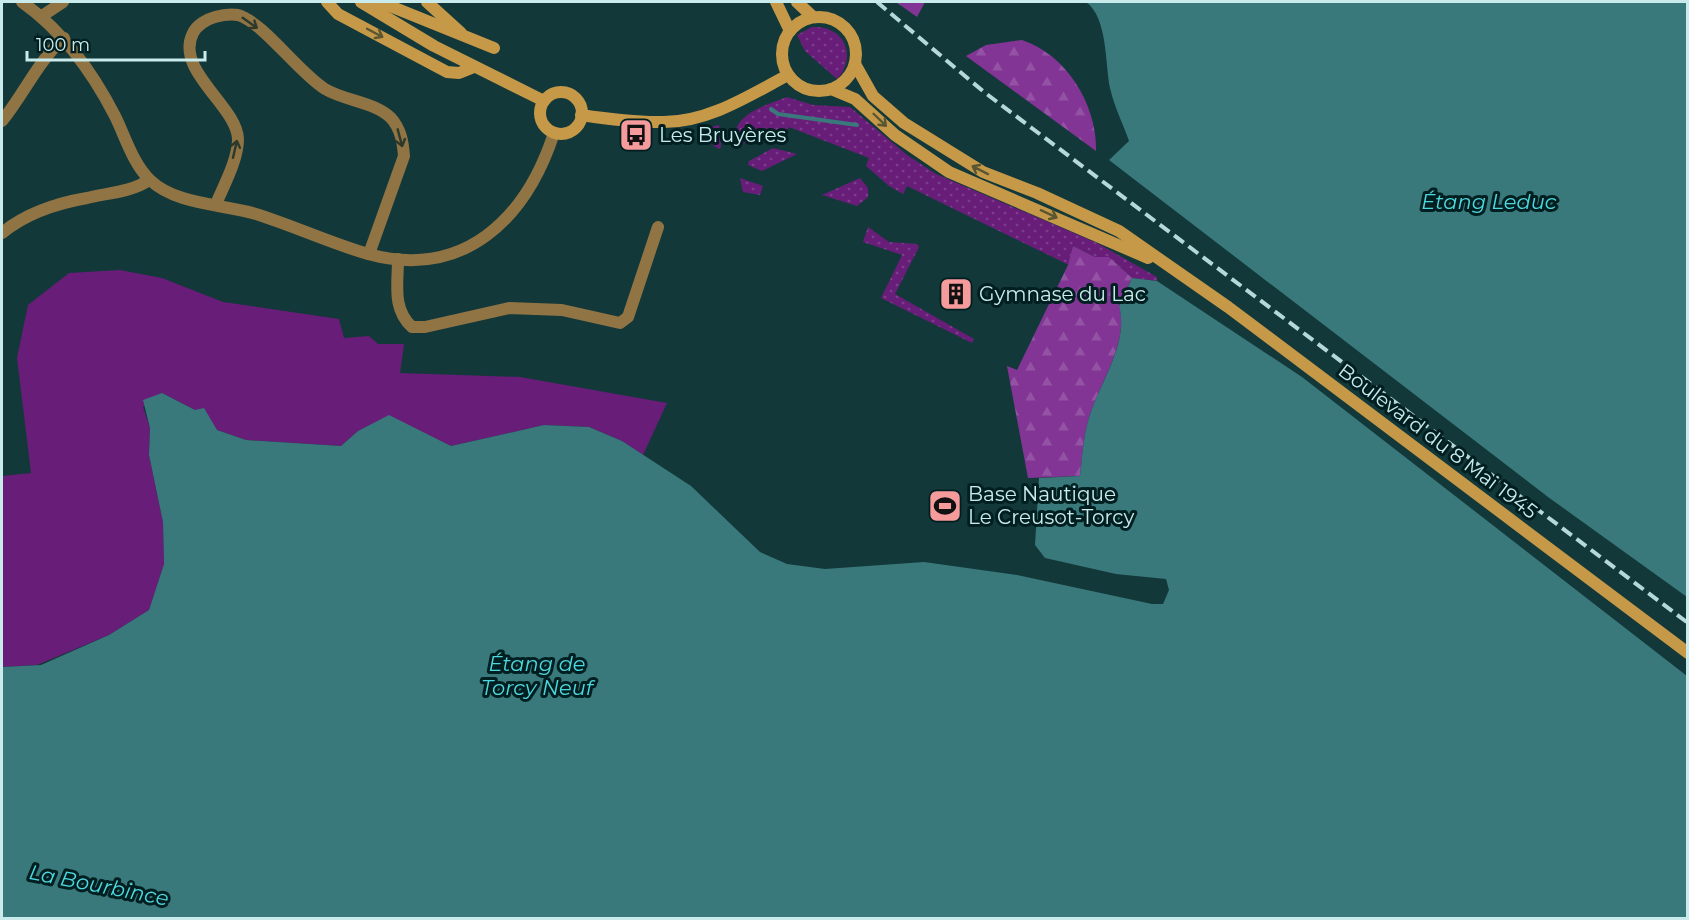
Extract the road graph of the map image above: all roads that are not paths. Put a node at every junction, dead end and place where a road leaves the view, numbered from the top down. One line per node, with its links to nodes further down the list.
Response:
1 (22, 2): 9 (street)
2 (63, 2): 9 (street)
3 (327, 2): 16 (main road, one-way to 16)
4 (361, 2): 16 (main road)
5 (380, 2): 12 (main road)
6 (427, 2): 12 (main road)
7 (776, 2): 11 (main road)
8 (797, 2): 10 (main road)
9 (42, 16): 13 (street)
10 (813, 17): 11 (main road); 15 (main road)
11 (789, 31): 17 (main road)
12 (464, 35): 14 (main road)
13 (64, 38): 21 (street); 23 (street)
14 (494, 48)
15 (855, 63): 18 (main road); 29 (main road, Boulevard du 8 Mai 1945, one-way to 15)
16 (474, 67): 19 (main road)
17 (788, 75): 18 (main road); 20 (main road)
18 (831, 89): 29 (main road, Boulevard du 8 Mai 1945, one-way to 29)
19 (544, 101): 20 (main road); 22 (main road)
20 (582, 115): 22 (main road)
21 (2, 121)
22 (554, 133): 28 (street)
23 (149, 180): 24 (street); 26 (street)
24 (216, 204): 27 (street); 27 (street, one-way to 27)
25 (658, 227): 28 (street)
26 (2, 233)
27 (369, 254): 28 (street)
28 (398, 259)
29 (1162, 263): 30 (main road, Boulevard du 8 Mai 1945)
30 (1688, 653)

